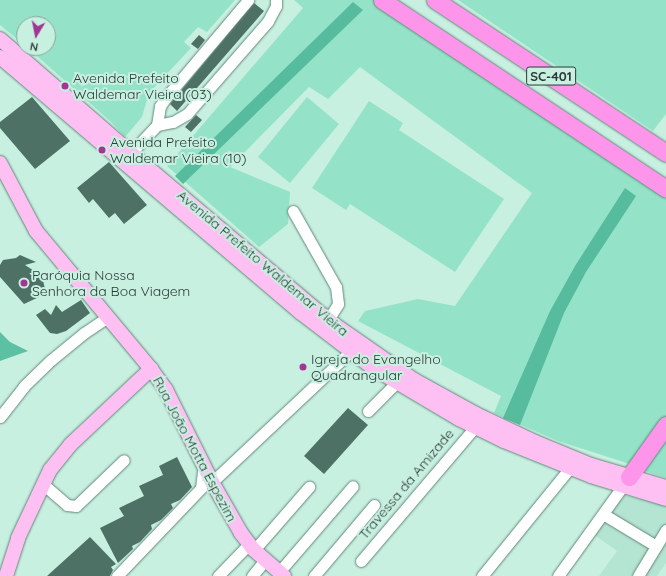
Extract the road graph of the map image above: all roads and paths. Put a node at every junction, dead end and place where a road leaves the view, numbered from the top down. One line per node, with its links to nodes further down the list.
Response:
1 (248, 0): 7 (street)
2 (276, 0): 7 (street)
3 (382, 0): 11 (highway, SC-401)
4 (435, 0): 8 (highway, SC-401)
5 (0, 39): 9 (main road, Avenida Prefeito Waldemar Vieira)
6 (0, 57): 9 (main road, Avenida Prefeito Waldemar Vieira)
7 (157, 125): 9 (street)
8 (666, 153)
9 (131, 161): 14 (main road, Avenida Prefeito Waldemar Vieira); 15 (main road, Avenida Prefeito Waldemar Vieira)
10 (0, 163): 13 (main road, Rua João Motta Espezim)
11 (666, 189)
12 (293, 211): 14 (street)
13 (106, 318): 16 (main road, Rua João Motta Espezim); 19 (street)
14 (328, 320): 17 (main road, Avenida Prefeito Waldemar Vieira)
15 (350, 352): 17 (main road, Avenida Prefeito Waldemar Vieira); 25 (street)
16 (151, 369): 23 (main road, Rua João Motta Espezim); 27 (main road)
17 (395, 377): 18 (street); 21 (main road, Avenida Prefeito Waldemar Vieira); 26 (main road, Avenida Prefeito Waldemar Vieira)
18 (368, 411)
19 (0, 417)
20 (666, 425): 26 (highway)
21 (475, 427): 24 (main road, Avenida Prefeito Waldemar Vieira); 38 (street, Travessa da Amizade)
22 (124, 460): 27 (street)
23 (204, 466): 25 (main road, Rua João Motta Espezim); 41 (street)
24 (570, 469): 26 (main road, Avenida Prefeito Waldemar Vieira); 45 (street)
25 (212, 482): 36 (main road, Rua João Motta Espezim)
26 (626, 482): 30 (main road, Avenida Prefeito Waldemar Vieira); 31 (main road, Avenida Prefeito Waldemar Vieira); 33 (street)
27 (43, 484): 40 (main road)
28 (353, 486): 39 (street)
29 (309, 487): 36 (street)
30 (666, 487)
31 (666, 499)
32 (374, 505): 44 (street)
33 (602, 514): 35 (street); 46 (street)
34 (666, 530): 35 (street)
35 (656, 546): 47 (street)
36 (252, 547): 37 (main road, Rua João Motta Espezim); 42 (street)
37 (265, 560): 39 (main road, Rua João Motta Espezim); 43 (street)
38 (360, 561)
39 (282, 574)
40 (6, 576)
41 (117, 576)
42 (218, 576)
43 (252, 576)
44 (314, 576)
45 (482, 576)
46 (558, 576)
47 (638, 576)

